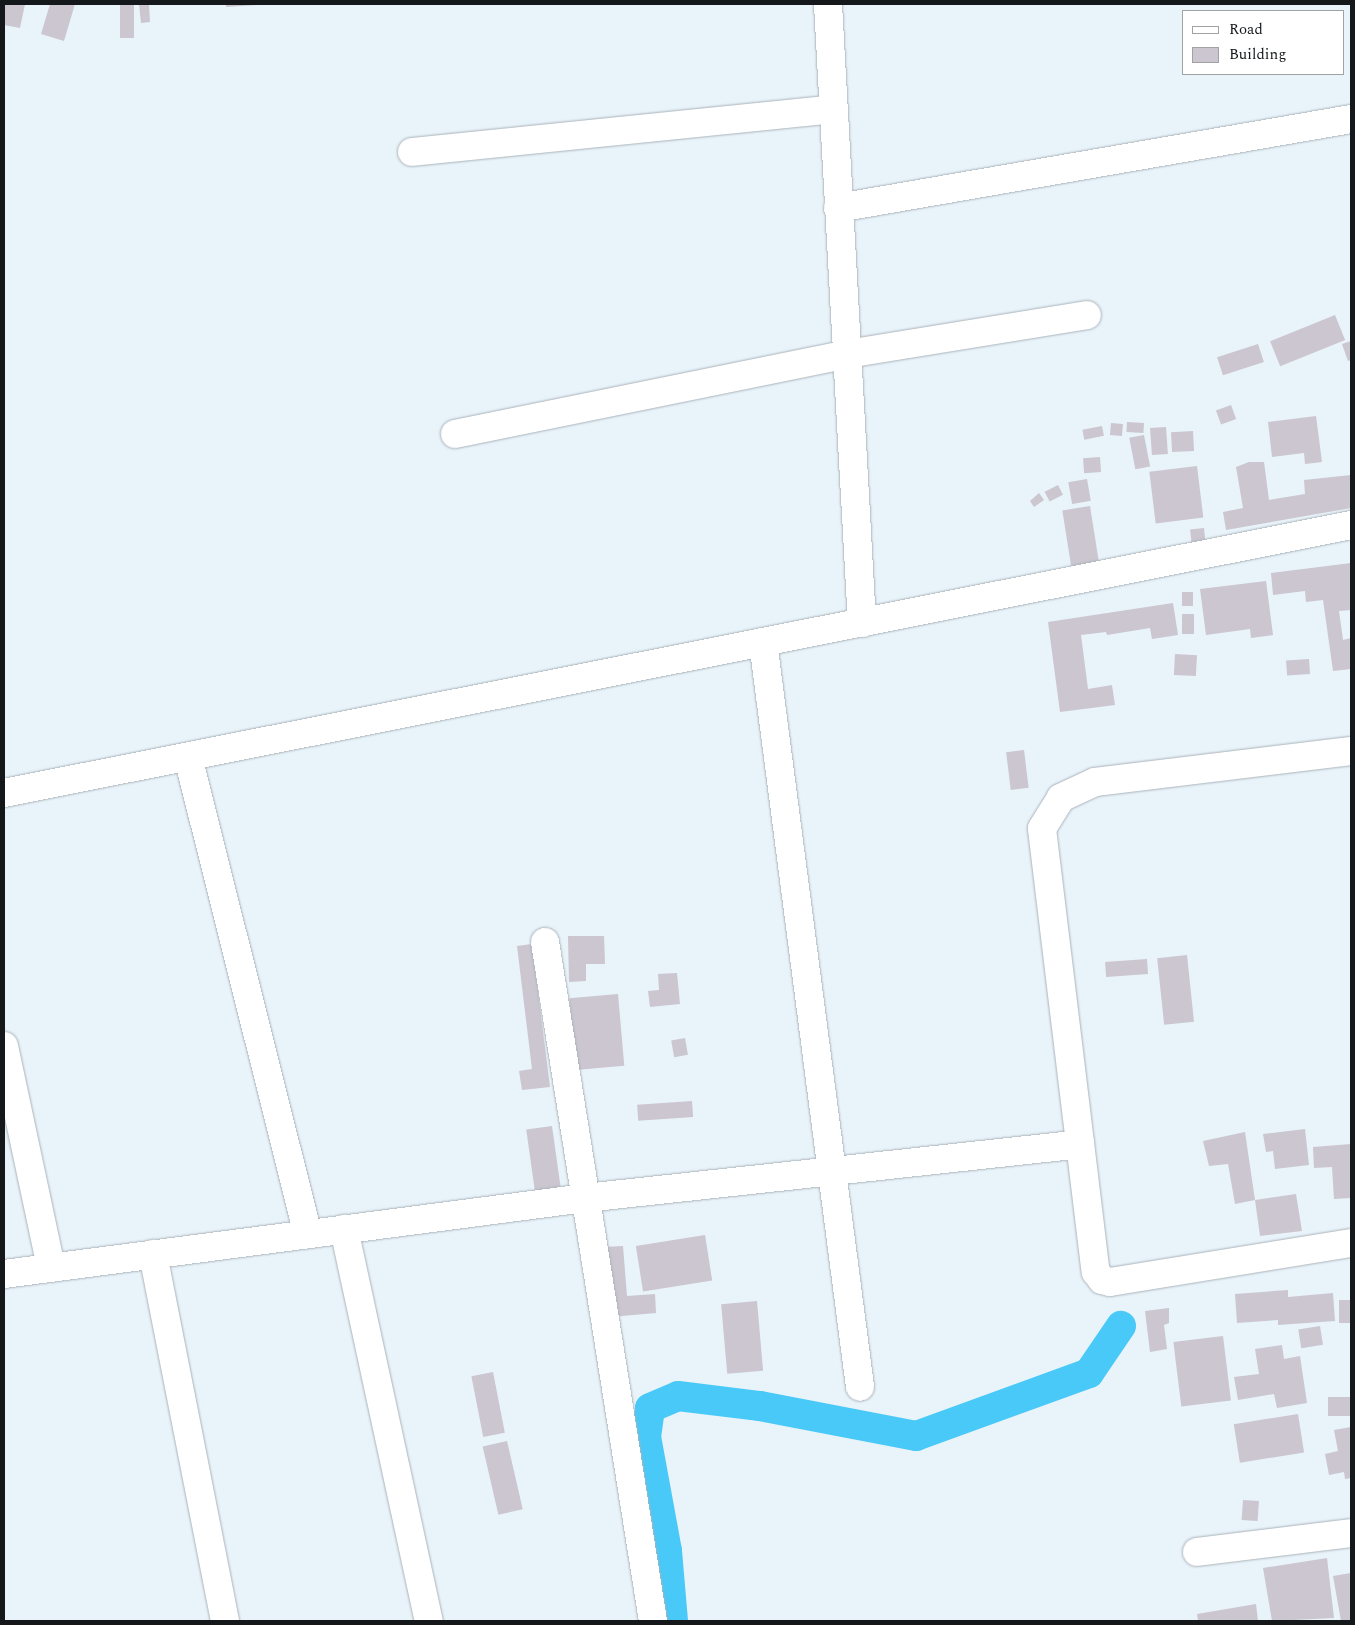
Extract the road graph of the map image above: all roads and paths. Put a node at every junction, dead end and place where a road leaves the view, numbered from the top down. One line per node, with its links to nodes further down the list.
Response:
1 (828, 4): 2 (street)
2 (833, 109): 4 (street); 5 (street)
3 (1351, 119): 5 (street)
4 (412, 152)
5 (838, 208): 7 (street)
6 (1087, 315): 7 (street)
7 (847, 354): 8 (street); 10 (street)
8 (455, 434)
9 (1351, 525): 10 (street)
10 (862, 622): 11 (street)
11 (763, 642): 13 (street); 18 (street)
12 (1351, 751): 17 (street)
13 (188, 756): 14 (street); 21 (street)
14 (4, 793)
15 (545, 942): 19 (street)
16 (4, 1046): 24 (street)
17 (1080, 1144): 18 (street); 22 (street)
18 (834, 1171): 19 (street); 26 (street)
19 (585, 1198): 20 (street); 31 (street)
20 (344, 1229): 21 (street); 30 (street)
21 (308, 1234): 23 (street)
22 (1351, 1243)
23 (153, 1254): 24 (street); 29 (street)
24 (51, 1267): 25 (street)
25 (4, 1274)
26 (860, 1387)
27 (1351, 1533): 28 (street)
28 (1197, 1552)
29 (225, 1621)
30 (430, 1621)
31 (653, 1621)

